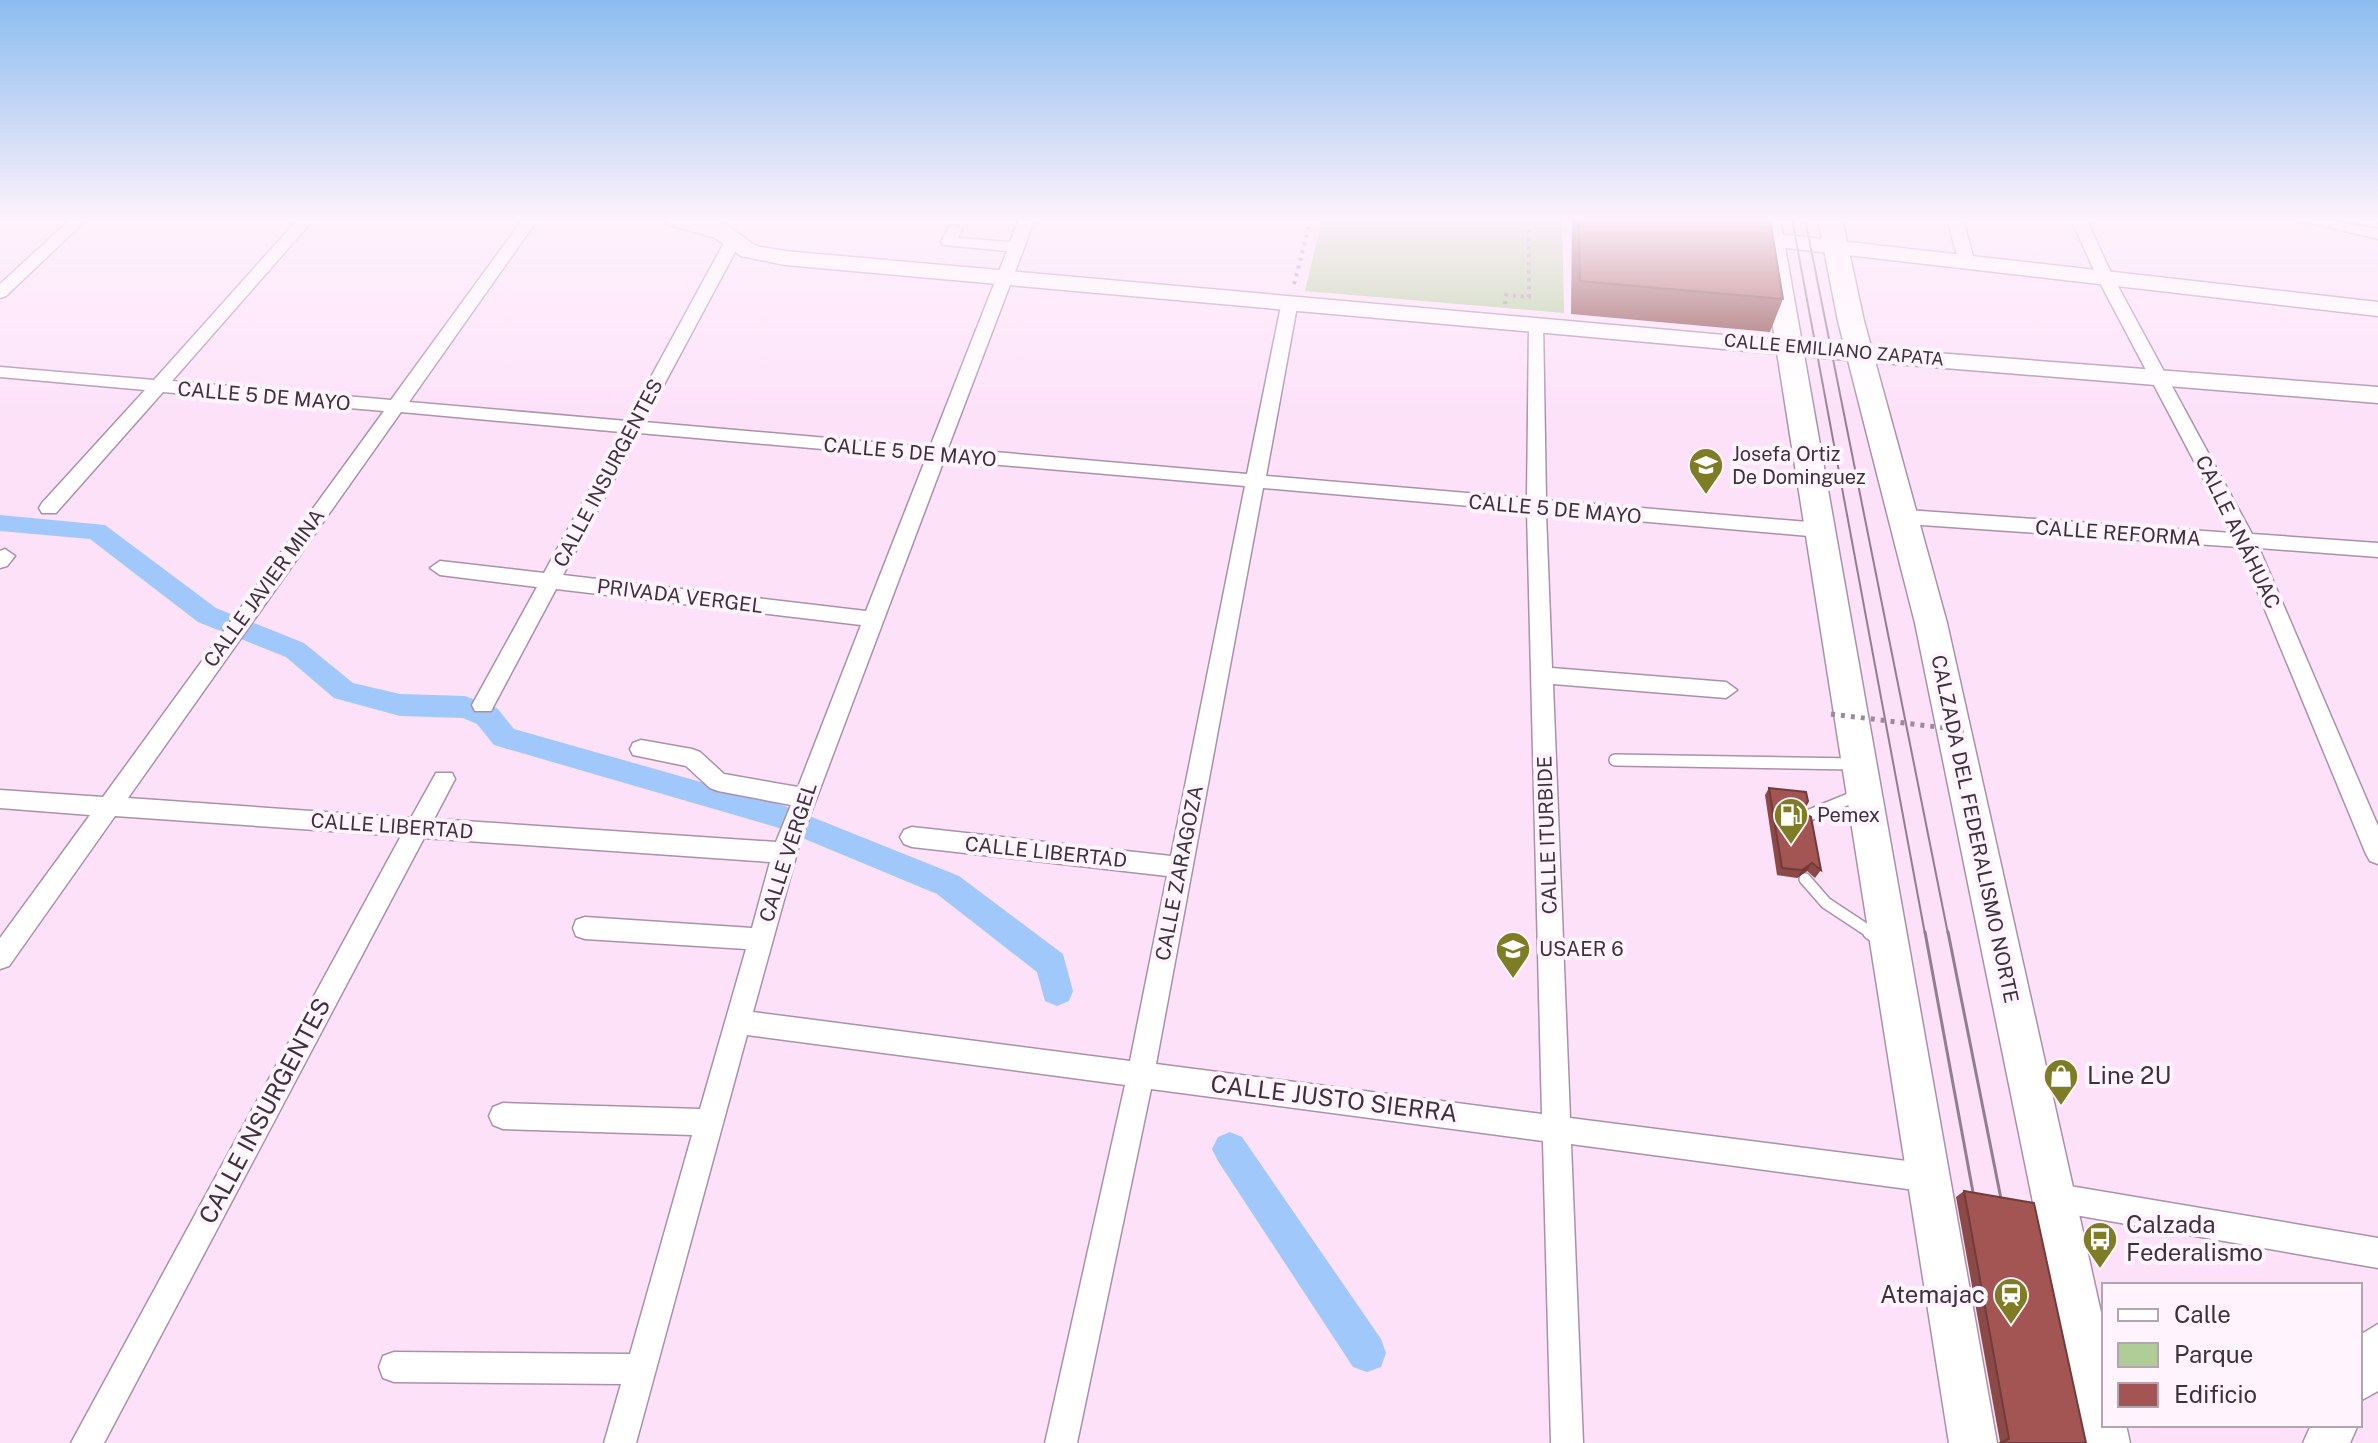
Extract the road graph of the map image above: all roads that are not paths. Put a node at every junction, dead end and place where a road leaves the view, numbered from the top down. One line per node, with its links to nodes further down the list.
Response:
1 (248, 286): 17 (street)
2 (482, 286): 19 (street, CALLE JAVIER MINA)
3 (694, 286): 20 (street, CALLE INSURGENTES)
4 (1003, 286): 21 (street, CALLE VERGEL)
5 (1117, 286): 10 (street, CALLE EMILIANO ZAPATA)
6 (1780, 286): 13 (main road)
7 (1843, 286): 14 (main road, CALZADA DEL FEDERALISMO NORTE)
8 (2110, 286): 16 (street, CALLE ANÁHUAC)
9 (2173, 286): 11 (street)
10 (1290, 301): 12 (street, CALLE EMILIANO ZAPATA); 22 (street, CALLE ZARAGOZA)
11 (2378, 309)
12 (1537, 323): 13 (street, CALLE EMILIANO ZAPATA); 23 (street, CALLE ITURBIDE)
13 (1790, 346): 14 (street, CALLE EMILIANO ZAPATA); 26 (main road)
14 (1858, 354): 16 (street, CALLE EMILIANO ZAPATA); 25 (main road, CALZADA DEL FEDERALISMO NORTE)
15 (0, 372): 17 (street, CALLE 5 DE MAYO)
16 (2160, 378): 18 (street, CALLE EMILIANO ZAPATA); 27 (street, CALLE ANÁHUAC)
17 (161, 386): 19 (street, CALLE 5 DE MAYO); 24 (street)
18 (2378, 395)
19 (395, 407): 20 (street, CALLE 5 DE MAYO); 41 (street, CALLE JAVIER MINA)
20 (632, 428): 21 (street, CALLE 5 DE MAYO); 30 (street, CALLE INSURGENTES)
21 (937, 455): 22 (street, CALLE 5 DE MAYO); 31 (street, CALLE VERGEL)
22 (1253, 483): 23 (street, CALLE 5 DE MAYO); 47 (street, CALLE ZARAGOZA)
23 (1536, 507): 26 (street, CALLE 5 DE MAYO); 32 (street, CALLE ITURBIDE)
24 (49, 508)
25 (1907, 517): 27 (street, CALLE REFORMA); 59 (main road, CALZADA DEL FEDERALISMO NORTE)
26 (1820, 530): 37 (main road)
27 (2247, 543): 28 (street, CALLE REFORMA); 46 (street, CALLE ANÁHUAC)
28 (2378, 550)
29 (440, 568): 30 (street, PRIVADA VERGEL)
30 (550, 581): 31 (street, PRIVADA VERGEL); 34 (street, CALLE INSURGENTES)
31 (871, 619): 40 (street, CALLE VERGEL)
32 (1542, 675): 33 (street); 57 (street, CALLE ITURBIDE)
33 (1726, 690)
34 (483, 705)
35 (641, 749): 40 (street)
36 (1615, 760): 37 (lane)
37 (1862, 778): 42 (lane); 51 (main road)
38 (444, 779): 43 (street, CALLE INSURGENTES)
39 (0, 799): 41 (street, CALLE LIBERTAD)
40 (803, 802): 45 (street, CALLE VERGEL)
41 (108, 806): 43 (street, CALLE LIBERTAD); 52 (street, CALLE JAVIER MINA)
42 (1805, 817)
43 (417, 827): 45 (street, CALLE LIBERTAD); 66 (street, CALLE INSURGENTES)
44 (912, 837): 47 (street, CALLE LIBERTAD)
45 (786, 848): 50 (street, CALLE VERGEL)
46 (2378, 854)
47 (1181, 867): 54 (street, CALLE ZARAGOZA)
48 (1805, 879): 51 (lane)
49 (585, 928): 50 (street)
50 (760, 939): 53 (street, CALLE VERGEL)
51 (1891, 947): 58 (main road)
52 (0, 958)
53 (737, 1022): 54 (street, CALLE JUSTO SIERRA); 56 (street, CALLE VERGEL)
54 (1141, 1074): 57 (street, CALLE JUSTO SIERRA); 68 (street, CALLE ZARAGOZA)
55 (503, 1116): 56 (street)
56 (709, 1122): 63 (street, CALLE VERGEL)
57 (1556, 1128): 58 (street, CALLE JUSTO SIERRA); 69 (street, CALLE ITURBIDE)
58 (1930, 1178): 70 (main road)
59 (2052, 1197): 60 (street); 65 (main road, CALZADA DEL FEDERALISMO NORTE)
60 (2378, 1253)
61 (2378, 1346): 64 (street)
62 (394, 1367): 63 (street)
63 (641, 1369): 67 (street, CALLE VERGEL)
64 (2362, 1375)
65 (2102, 1425)
66 (87, 1443)
67 (620, 1443)
68 (1061, 1443)
69 (1567, 1443)
70 (1973, 1443)

